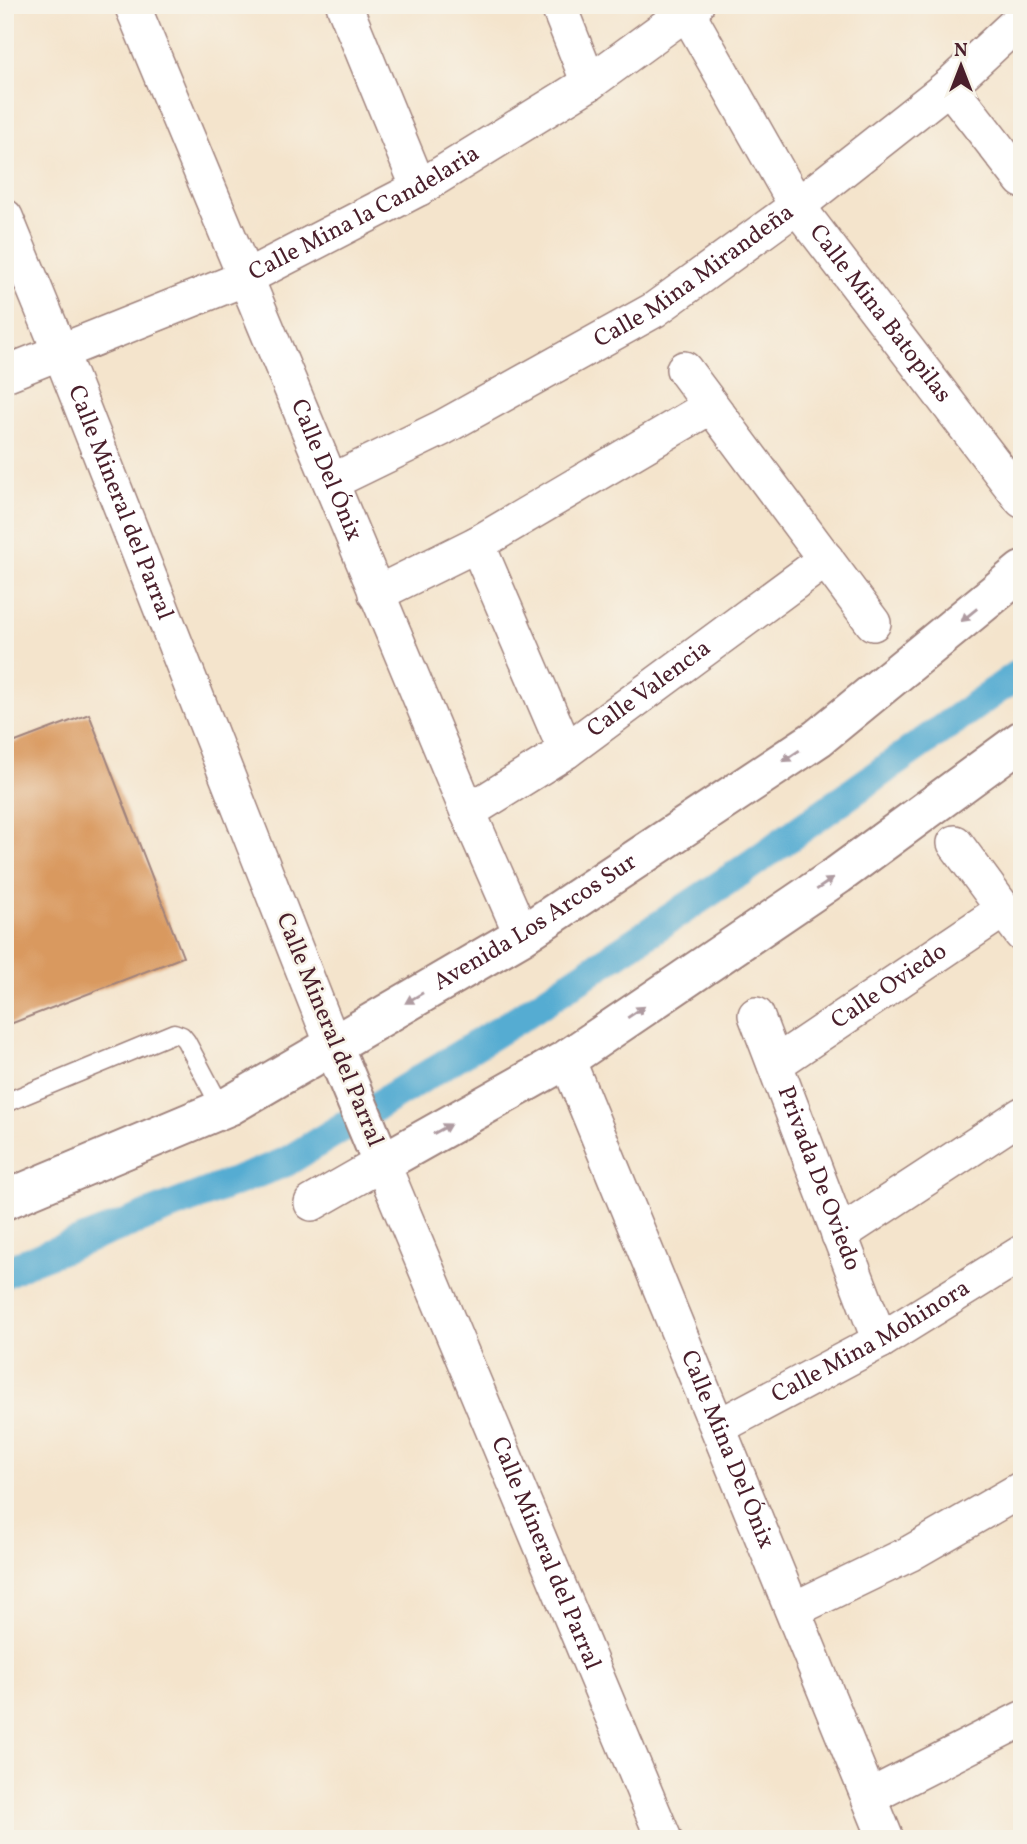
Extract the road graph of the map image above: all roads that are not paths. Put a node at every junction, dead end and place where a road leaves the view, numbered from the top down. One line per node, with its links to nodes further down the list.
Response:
1 (132, 5): 12 (street, Calle Del Ónix)
2 (344, 5): 9 (street)
3 (558, 5): 6 (street)
4 (692, 8): 6 (street, Calle Mina la Candelaria); 10 (street, Calle Mina Batopilas)
5 (1022, 18): 7 (street, Calle Mina Mirandeña)
6 (589, 83): 9 (street, Calle Mina la Candelaria)
7 (949, 86): 8 (street); 10 (street, Calle Mina Mirandeña)
8 (1022, 180)
9 (419, 188): 12 (street, Calle Mina la Candelaria)
10 (797, 206): 17 (street, Calle Mina Mirandeña); 18 (street, Calle Mina Batopilas)
11 (5, 217): 13 (street, Calle Mineral del Parral)
12 (245, 278): 13 (street, Calle Mina la Candelaria); 17 (street, Calle Del Ónix)
13 (60, 351): 15 (street, Calle Mina la Candelaria); 32 (street, Calle Mineral del Parral)
14 (684, 369): 16 (street)
15 (5, 374)
16 (711, 406): 19 (street); 20 (street)
17 (331, 482): 22 (street, Calle Del Ónix)
18 (1022, 500)
19 (477, 544): 22 (street); 25 (street)
20 (826, 559): 23 (street); 25 (street, Calle Valencia)
21 (1022, 571): 29 (street, Avenida Los Arcos Sur, one-way to 29)
22 (376, 594): 26 (street, Calle Del Ónix)
23 (873, 623)
24 (1022, 740): 31 (street, one-way to 24)
25 (566, 751): 26 (street, Calle Valencia)
26 (468, 812): 29 (street, Calle Del Ónix)
27 (956, 843): 28 (street, Calle Oviedo)
28 (1012, 922): 33 (street, Calle Oviedo)
29 (522, 935): 32 (street, Avenida Los Arcos Sur, one-way to 32)
30 (756, 1015): 33 (street, Privada De Oviedo)
31 (567, 1059): 37 (street, one-way to 31); 43 (street, Calle Mina Del Ónix)
32 (339, 1061): 35 (street, Avenida Los Arcos Sur); 37 (street, Calle Mineral del Parral)
33 (775, 1064): 40 (street, Privada De Oviedo)
34 (5, 1103): 35 (lane)
35 (222, 1109): 38 (street, Avenida Los Arcos Sur)
36 (1022, 1115): 40 (street)
37 (377, 1149): 39 (street); 48 (street, Calle Mineral del Parral)
38 (5, 1200)
39 (312, 1203)
40 (839, 1235): 42 (street, Privada De Oviedo)
41 (1022, 1253): 42 (street, Calle Mina Mohinora)
42 (880, 1341): 43 (street, Calle Mina Mohinora)
43 (718, 1427): 45 (street, Calle Mina Del Ónix)
44 (1022, 1489): 45 (street)
45 (793, 1610): 47 (street, Calle Mina Del Ónix)
46 (1022, 1719): 47 (street)
47 (869, 1797): 49 (street, Calle Mina Del Ónix)
48 (664, 1839)
49 (886, 1839)

